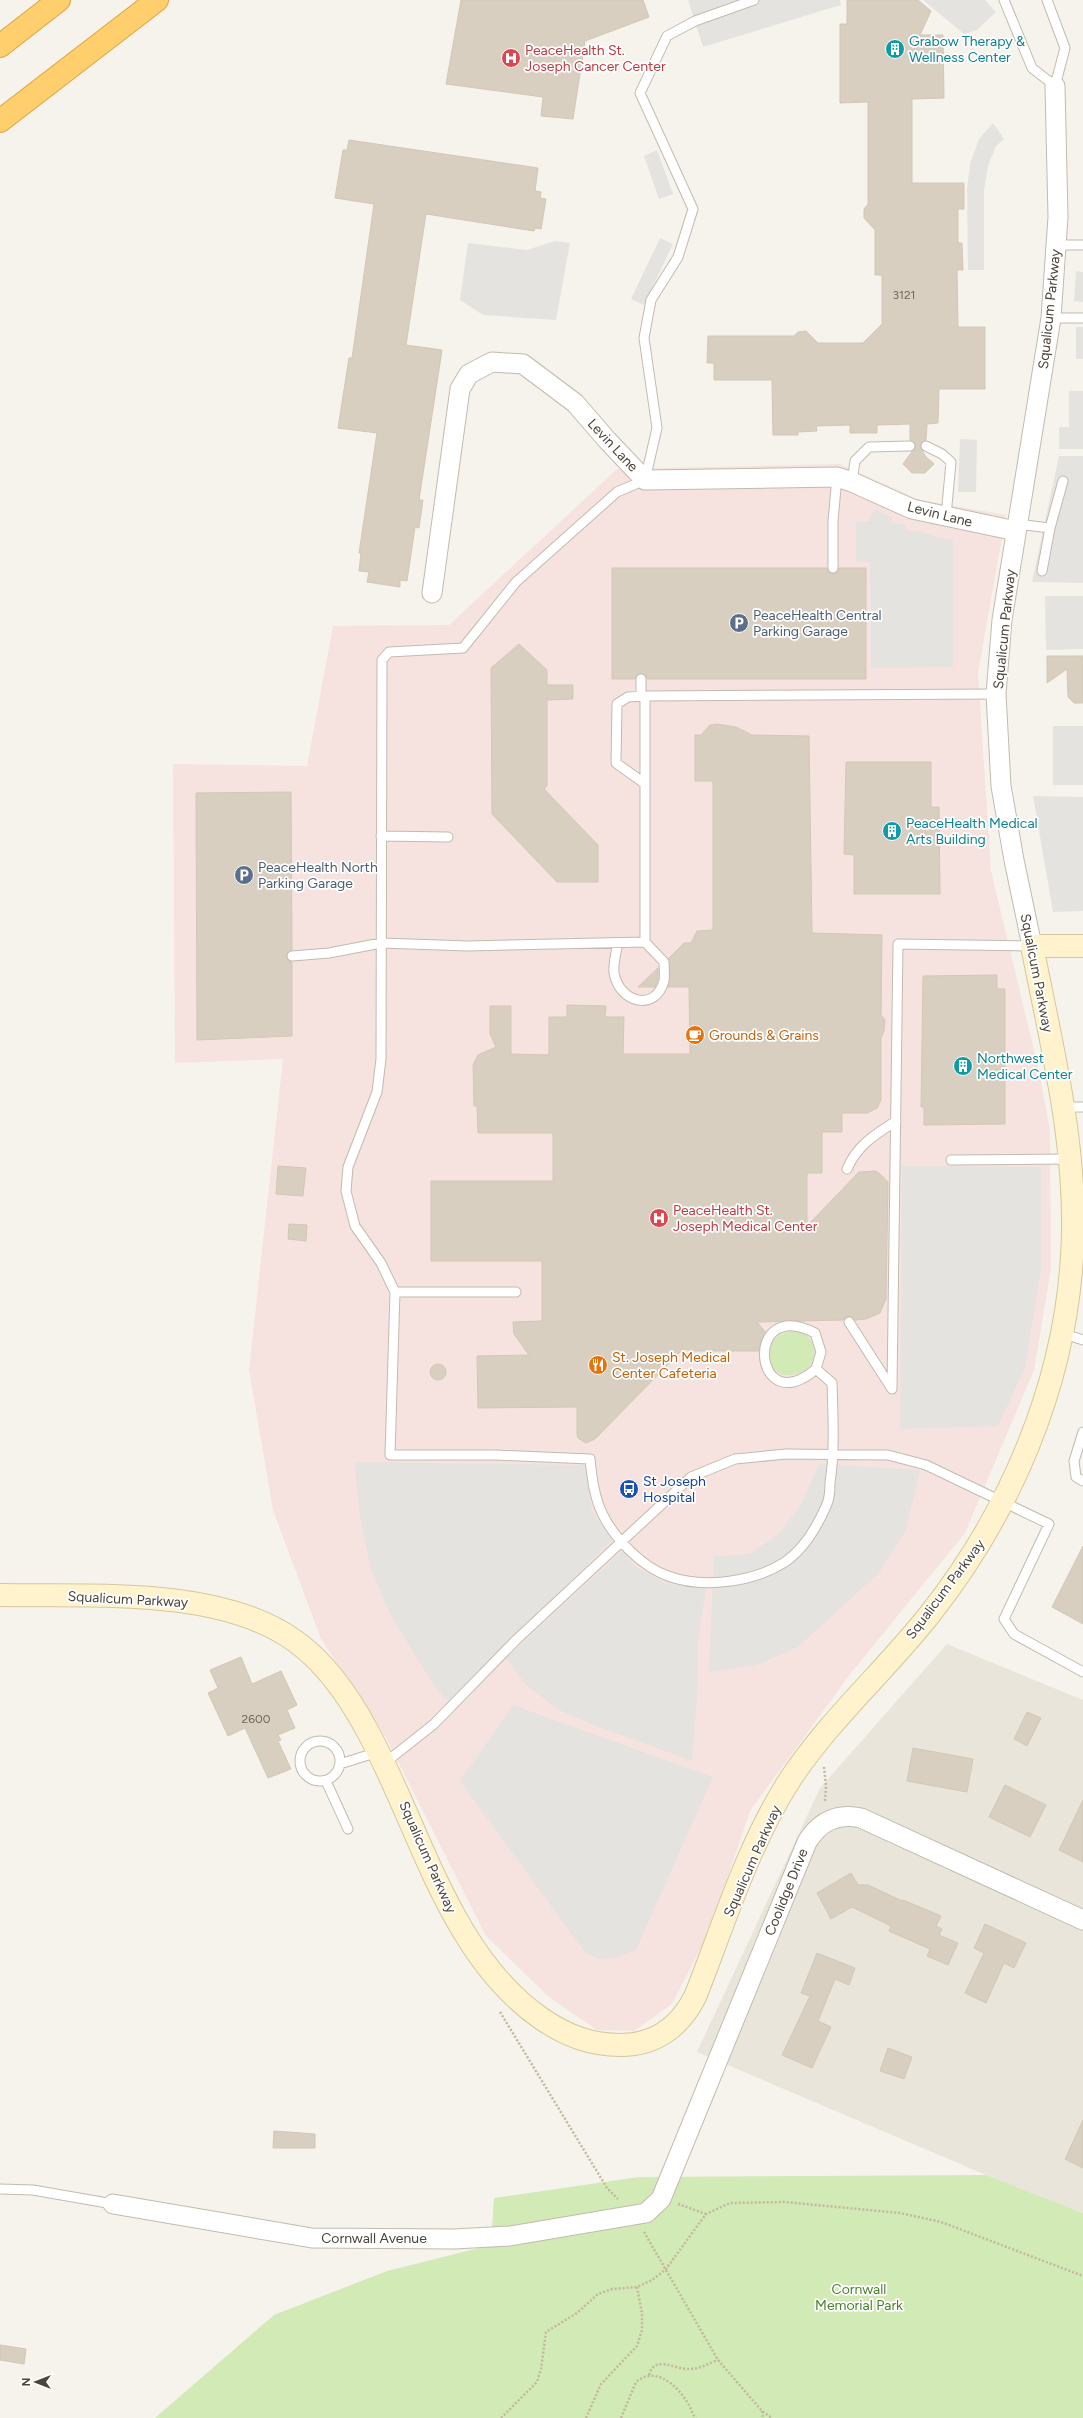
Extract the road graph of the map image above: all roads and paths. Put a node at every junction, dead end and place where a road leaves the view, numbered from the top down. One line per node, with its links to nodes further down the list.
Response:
1 (59, 0): 6 (highway)
2 (156, 0): 8 (highway)
3 (754, 0): 15 (lane)
4 (1004, 0): 7 (lane)
5 (1047, 0): 7 (lane)
6 (0, 46)
7 (1055, 86): 9 (street, Squalicum Parkway)
8 (0, 121)
9 (1057, 245): 10 (lane); 11 (street, Squalicum Parkway)
10 (1083, 245)
11 (1051, 318): 12 (lane); 19 (street, Squalicum Parkway)
12 (1083, 318)
13 (910, 446): 16 (lane)
14 (926, 446): 18 (lane)
15 (645, 480): 16 (street, Levin Lane); 23 (street, Levin Lane); 28 (lane)
16 (845, 480): 18 (street, Levin Lane); 21 (lane)
17 (1063, 481): 20 (lane)
18 (946, 516): 19 (street, Levin Lane)
19 (1016, 528): 20 (lane); 25 (street, Squalicum Parkway)
20 (1050, 528): 22 (lane)
21 (833, 568)
22 (1042, 571)
23 (432, 593)
24 (641, 679): 26 (lane)
25 (996, 694): 26 (lane); 33 (street, Squalicum Parkway)
26 (643, 696): 27 (lane); 27 (lane)
27 (644, 783): 30 (lane)
28 (381, 836): 29 (lane); 32 (lane)
29 (448, 837)
30 (645, 942): 31 (lane); 31 (lane)
31 (618, 943): 32 (lane)
32 (381, 944): 35 (lane); 41 (lane)
33 (1032, 946): 34 (street); 36 (street, Squalicum Parkway); 37 (lane)
34 (1083, 946)
35 (292, 956)
36 (1073, 1107): 38 (street, Squalicum Parkway)
37 (896, 1121): 40 (lane); 43 (lane)
38 (1071, 1159): 39 (lane); 44 (street, Squalicum Parkway)
39 (951, 1160)
40 (847, 1169)
41 (395, 1292): 42 (lane); 51 (lane)
42 (516, 1292)
43 (849, 1322)
44 (1062, 1333): 45 (lane); 50 (street, Squalicum Parkway)
45 (1083, 1340)
46 (816, 1370): 46 (lane); 48 (lane)
47 (1083, 1432): 49 (lane)
48 (834, 1455): 50 (lane); 51 (lane); 51 (lane)
49 (1083, 1481)
50 (1003, 1501): 53 (lane); 54 (street, Squalicum Parkway)
51 (622, 1541): 55 (lane)
52 (0, 1595): 55 (street, Squalicum Parkway)
53 (1083, 1672)
54 (816, 1744): 55 (street, Squalicum Parkway); 58 (path)
55 (383, 1757): 56 (lane)
56 (340, 1764): 57 (lane); 57 (lane)
57 (326, 1781): 59 (lane)
58 (820, 1824): 60 (street); 63 (street, Coolidge Drive)
59 (348, 1829)
60 (1083, 1920)
61 (500, 2011): 66 (path)
62 (0, 2188): 64 (lane)
63 (661, 2199): 65 (path); 66 (street, Coolidge Drive)
64 (113, 2204): 66 (street, Cornwall Avenue)
65 (706, 2214): 67 (path); 68 (path)
66 (635, 2217): 67 (path)
67 (666, 2269): 69 (path); 70 (path)
68 (1083, 2276)
69 (637, 2287): 73 (path); 74 (path)
70 (718, 2360): 71 (path); 72 (path)
71 (649, 2375): 75 (path); 76 (path)
72 (762, 2411): 77 (path); 78 (path)
73 (500, 2418)
74 (586, 2418)
75 (620, 2418)
76 (696, 2418)
77 (763, 2418)
78 (772, 2418)

